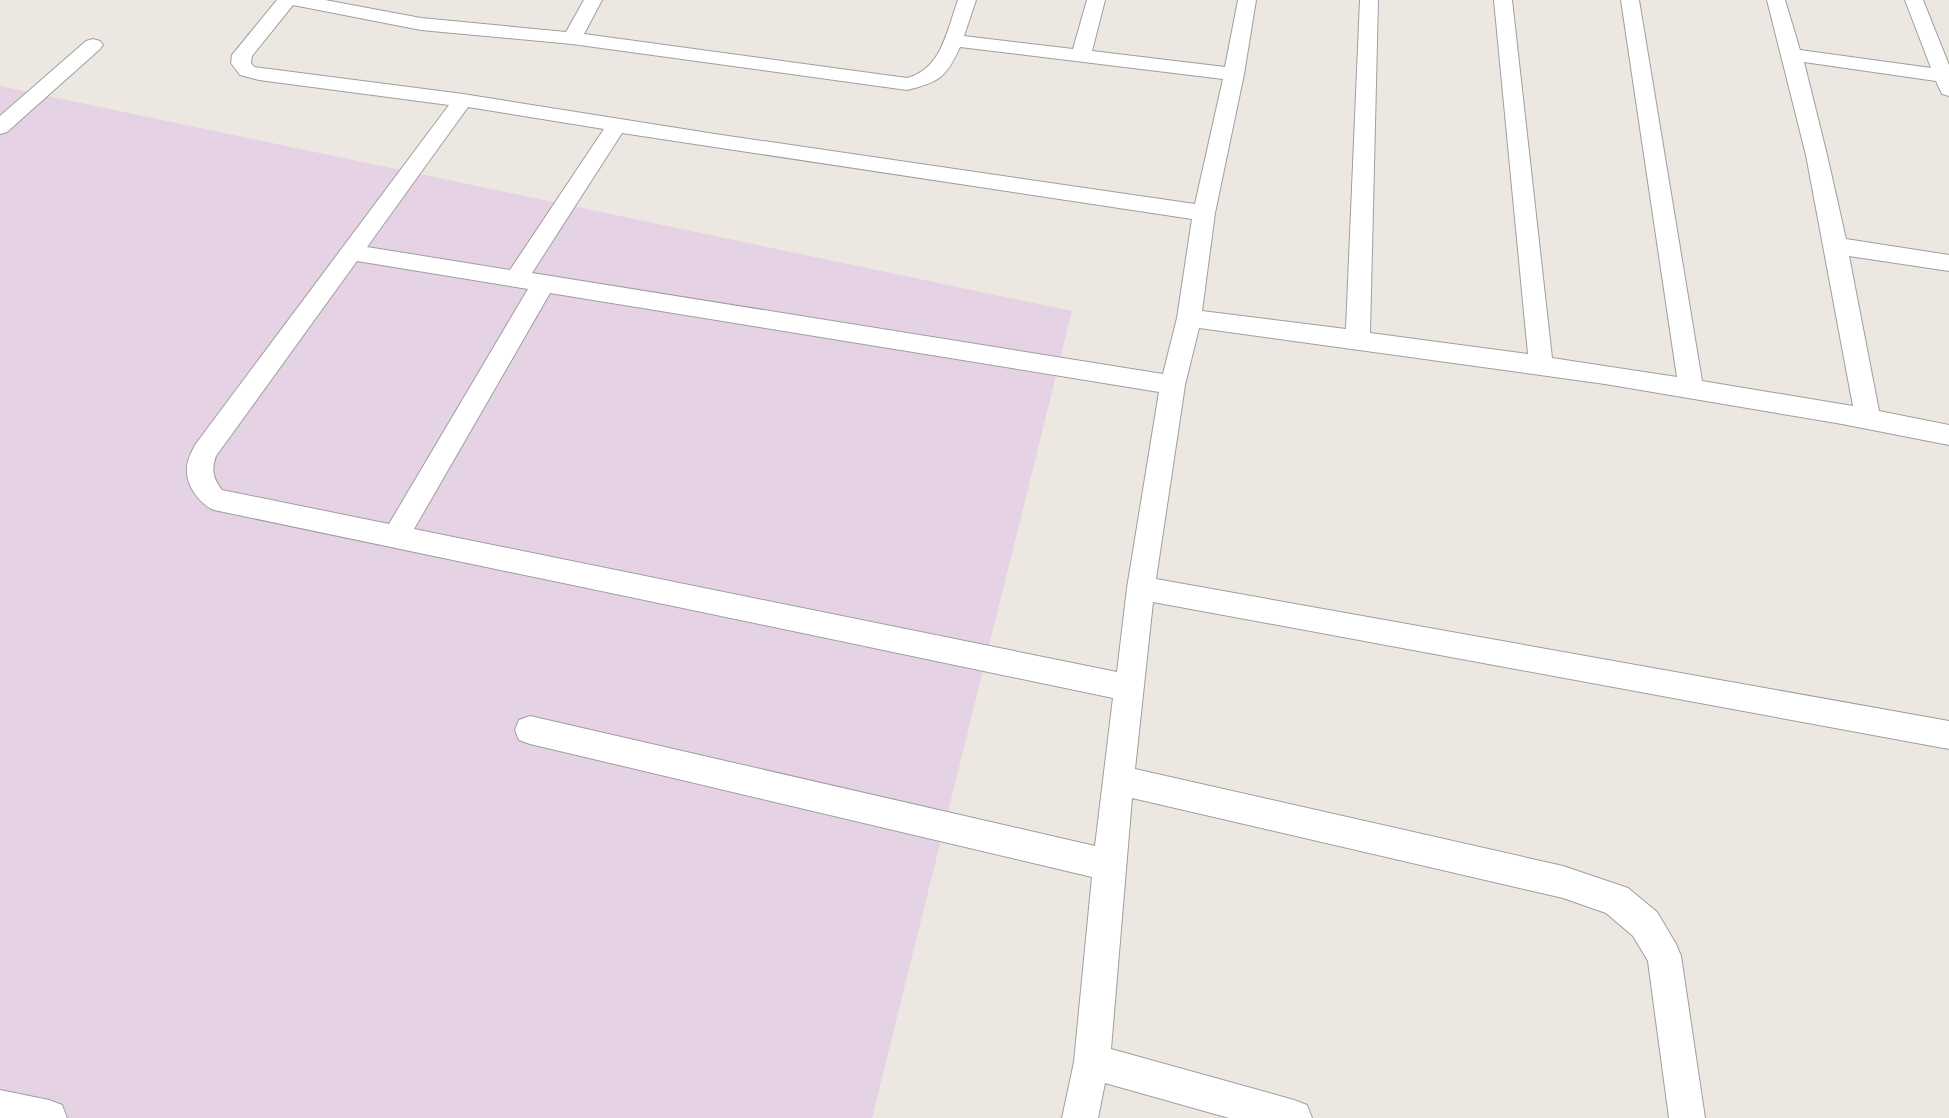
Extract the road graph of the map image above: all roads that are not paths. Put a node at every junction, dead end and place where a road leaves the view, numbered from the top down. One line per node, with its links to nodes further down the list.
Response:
1 (287, 0): 19 (street)
2 (296, 0): 12 (street)
3 (594, 0): 12 (street)
4 (967, 0): 13 (street)
5 (1096, 0): 16 (street)
6 (1246, 0): 17 (street)
7 (1369, 0): 29 (street)
8 (1503, 0): 30 (street)
9 (1630, 0): 32 (street)
10 (1776, 0): 15 (street)
11 (1914, 0): 18 (street)
12 (572, 38): 13 (street)
13 (952, 40): 16 (street)
14 (93, 45): 21 (street)
15 (1793, 54): 18 (street); 23 (street)
16 (1081, 55): 17 (street)
17 (1234, 74): 22 (street)
18 (1947, 81)
19 (463, 100): 20 (street); 24 (street)
20 (618, 125): 22 (street); 26 (street)
21 (0, 127)
22 (1204, 212): 28 (street)
23 (1836, 246): 25 (street); 33 (street)
24 (350, 252): 26 (street); 35 (street)
25 (1949, 263)
26 (517, 278): 27 (street)
27 (544, 282): 31 (street); 35 (street)
28 (1189, 318): 29 (street); 31 (street)
29 (1358, 339): 30 (street)
30 (1541, 365): 32 (street)
31 (1173, 385): 36 (street)
32 (1691, 389): 33 (street)
33 (1868, 417): 34 (street)
34 (1949, 435)
35 (396, 536): 37 (street)
36 (1141, 588): 37 (street); 39 (street)
37 (1129, 688): 40 (street)
38 (530, 730): 41 (street)
39 (1949, 735)
40 (1118, 780): 41 (street); 47 (street)
41 (1109, 865): 42 (street)
42 (1092, 1062): 45 (street); 46 (street)
43 (0, 1108): 44 (street)
44 (49, 1118)
45 (1080, 1118)
46 (1294, 1118)
47 (1688, 1118)

